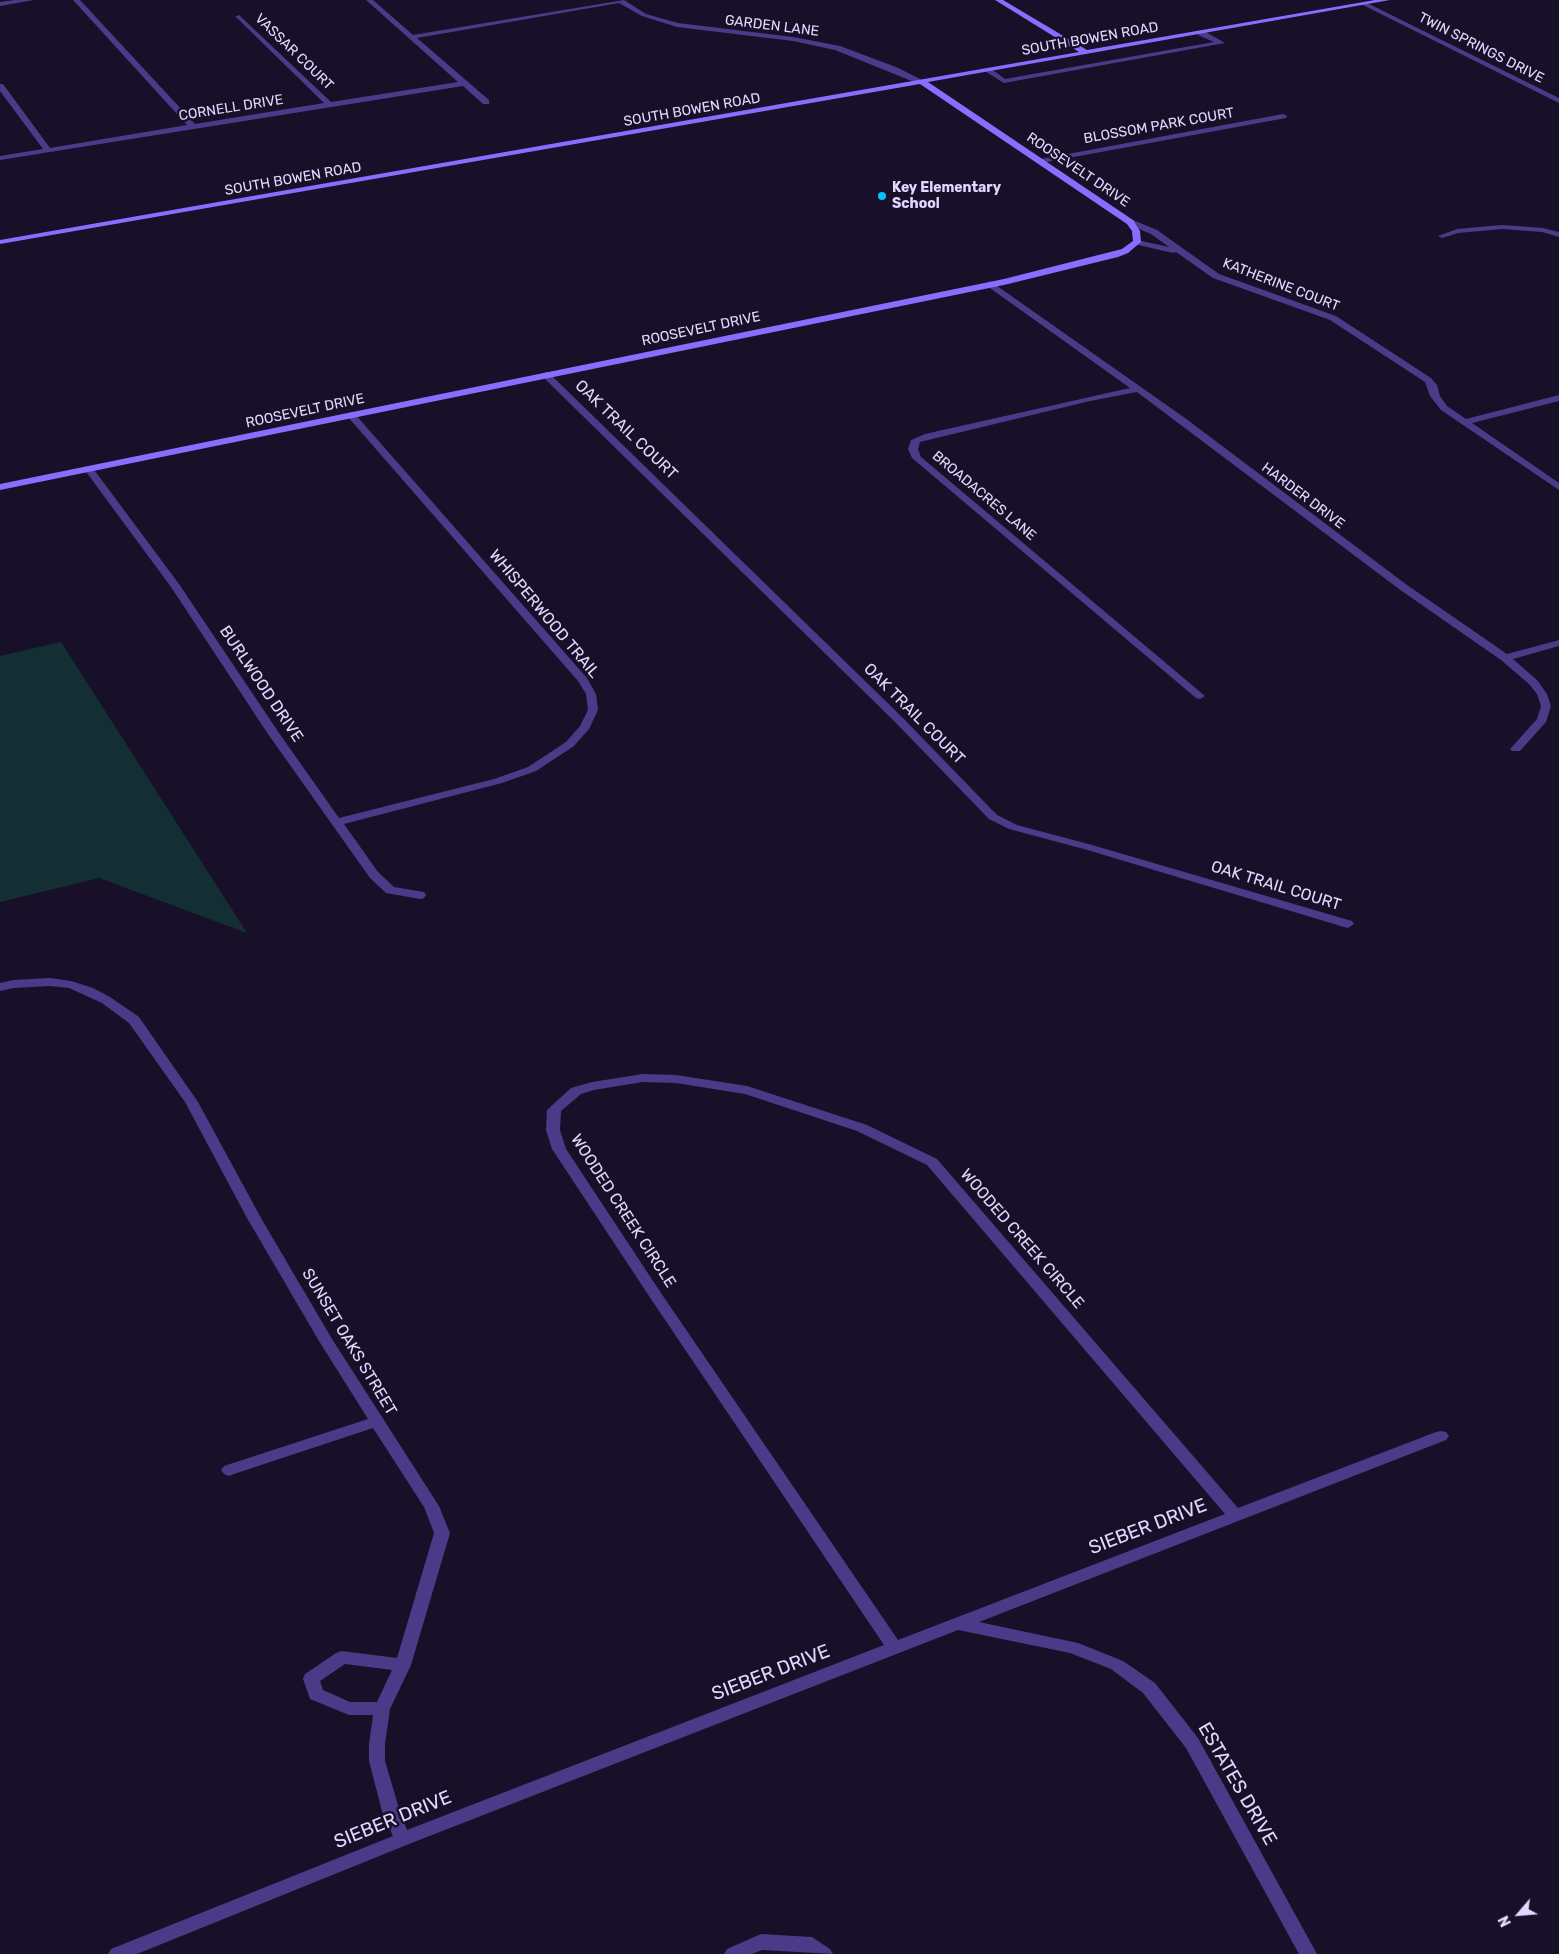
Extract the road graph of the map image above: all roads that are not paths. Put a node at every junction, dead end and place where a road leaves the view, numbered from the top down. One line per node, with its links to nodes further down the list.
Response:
1 (31, 0): 7 (street)
2 (76, 0): 21 (street)
3 (369, 0): 11 (street)
4 (998, 0): 12 (street)
5 (1387, 0): 8 (street, SOUTH BOWEN ROAD)
6 (620, 1): 11 (street); 14 (street, GARDEN LANE)
7 (0, 4)
8 (1365, 4): 10 (street, SOUTH BOWEN ROAD); 17 (street, TWIN SPRINGS DRIVE)
9 (239, 17): 19 (street, VASSAR COURT)
10 (1201, 33): 12 (street, SOUTH BOWEN ROAD); 13 (street)
11 (412, 37): 15 (street)
12 (1087, 53): 13 (street, SOUTH BOWEN ROAD)
13 (987, 70): 14 (street, SOUTH BOWEN ROAD)
14 (922, 82): 24 (street, ROOSEVELT DRIVE); 28 (street, SOUTH BOWEN ROAD)
15 (465, 83): 18 (street); 19 (street, CORNELL DRIVE)
16 (0, 86): 22 (street)
17 (1559, 101)
18 (486, 102)
19 (330, 105): 21 (street, CORNELL DRIVE)
20 (1283, 116): 24 (street, BLOSSOM PARK COURT)
21 (193, 127): 22 (street, CORNELL DRIVE)
22 (48, 150): 23 (street, CORNELL DRIVE)
23 (0, 158)
24 (1041, 161): 25 (street, ROOSEVELT DRIVE)
25 (1130, 222): 29 (street, ROOSEVELT DRIVE); 30 (street, KATHERINE COURT)
26 (1559, 235): 27 (street)
27 (1442, 236)
28 (0, 242)
29 (1137, 242): 30 (street, KATHERINE COURT); 31 (street, ROOSEVELT DRIVE)
30 (1180, 252): 36 (street, KATHERINE COURT)
31 (990, 284): 32 (street, ROOSEVELT DRIVE); 33 (street, HARDER DRIVE)
32 (546, 375): 35 (street, ROOSEVELT DRIVE); 46 (street, OAK TRAIL COURT)
33 (1138, 389): 41 (street, HARDER DRIVE); 42 (street, BROADACRES LANE)
34 (1559, 398): 36 (street)
35 (351, 415): 37 (street, ROOSEVELT DRIVE); 44 (street, WHISPERWOOD TRAIL)
36 (1465, 422): 39 (street, KATHERINE COURT)
37 (90, 469): 38 (street, ROOSEVELT DRIVE); 44 (street, BURLWOOD DRIVE)
38 (0, 487)
39 (1559, 487)
40 (1559, 643): 41 (street)
41 (1505, 658): 43 (street, HARDER DRIVE)
42 (1200, 696)
43 (1516, 749)
44 (337, 822): 45 (street, BURLWOOD DRIVE)
45 (420, 895)
46 (1348, 924)
47 (0, 987): 48 (street, SUNSET OAKS STREET)
48 (377, 1421): 50 (street); 54 (street, SUNSET OAKS STREET)
49 (1441, 1436): 51 (street, SIEBER DRIVE)
50 (230, 1470)
51 (1236, 1516): 52 (street, SIEBER DRIVE); 53 (street, WOODED CREEK CIRCLE)
52 (958, 1624): 53 (street, SIEBER DRIVE); 60 (street, ESTATES DRIVE)
53 (895, 1648): 56 (street, SIEBER DRIVE)
54 (403, 1665): 55 (street, SUNSET OAKS STREET); 55 (street)
55 (382, 1709): 56 (street, SUNSET OAKS STREET)
56 (403, 1839): 57 (street, SIEBER DRIVE)
57 (117, 1954)
58 (733, 1954): 59 (street)
59 (824, 1954)
60 (1308, 1954)

